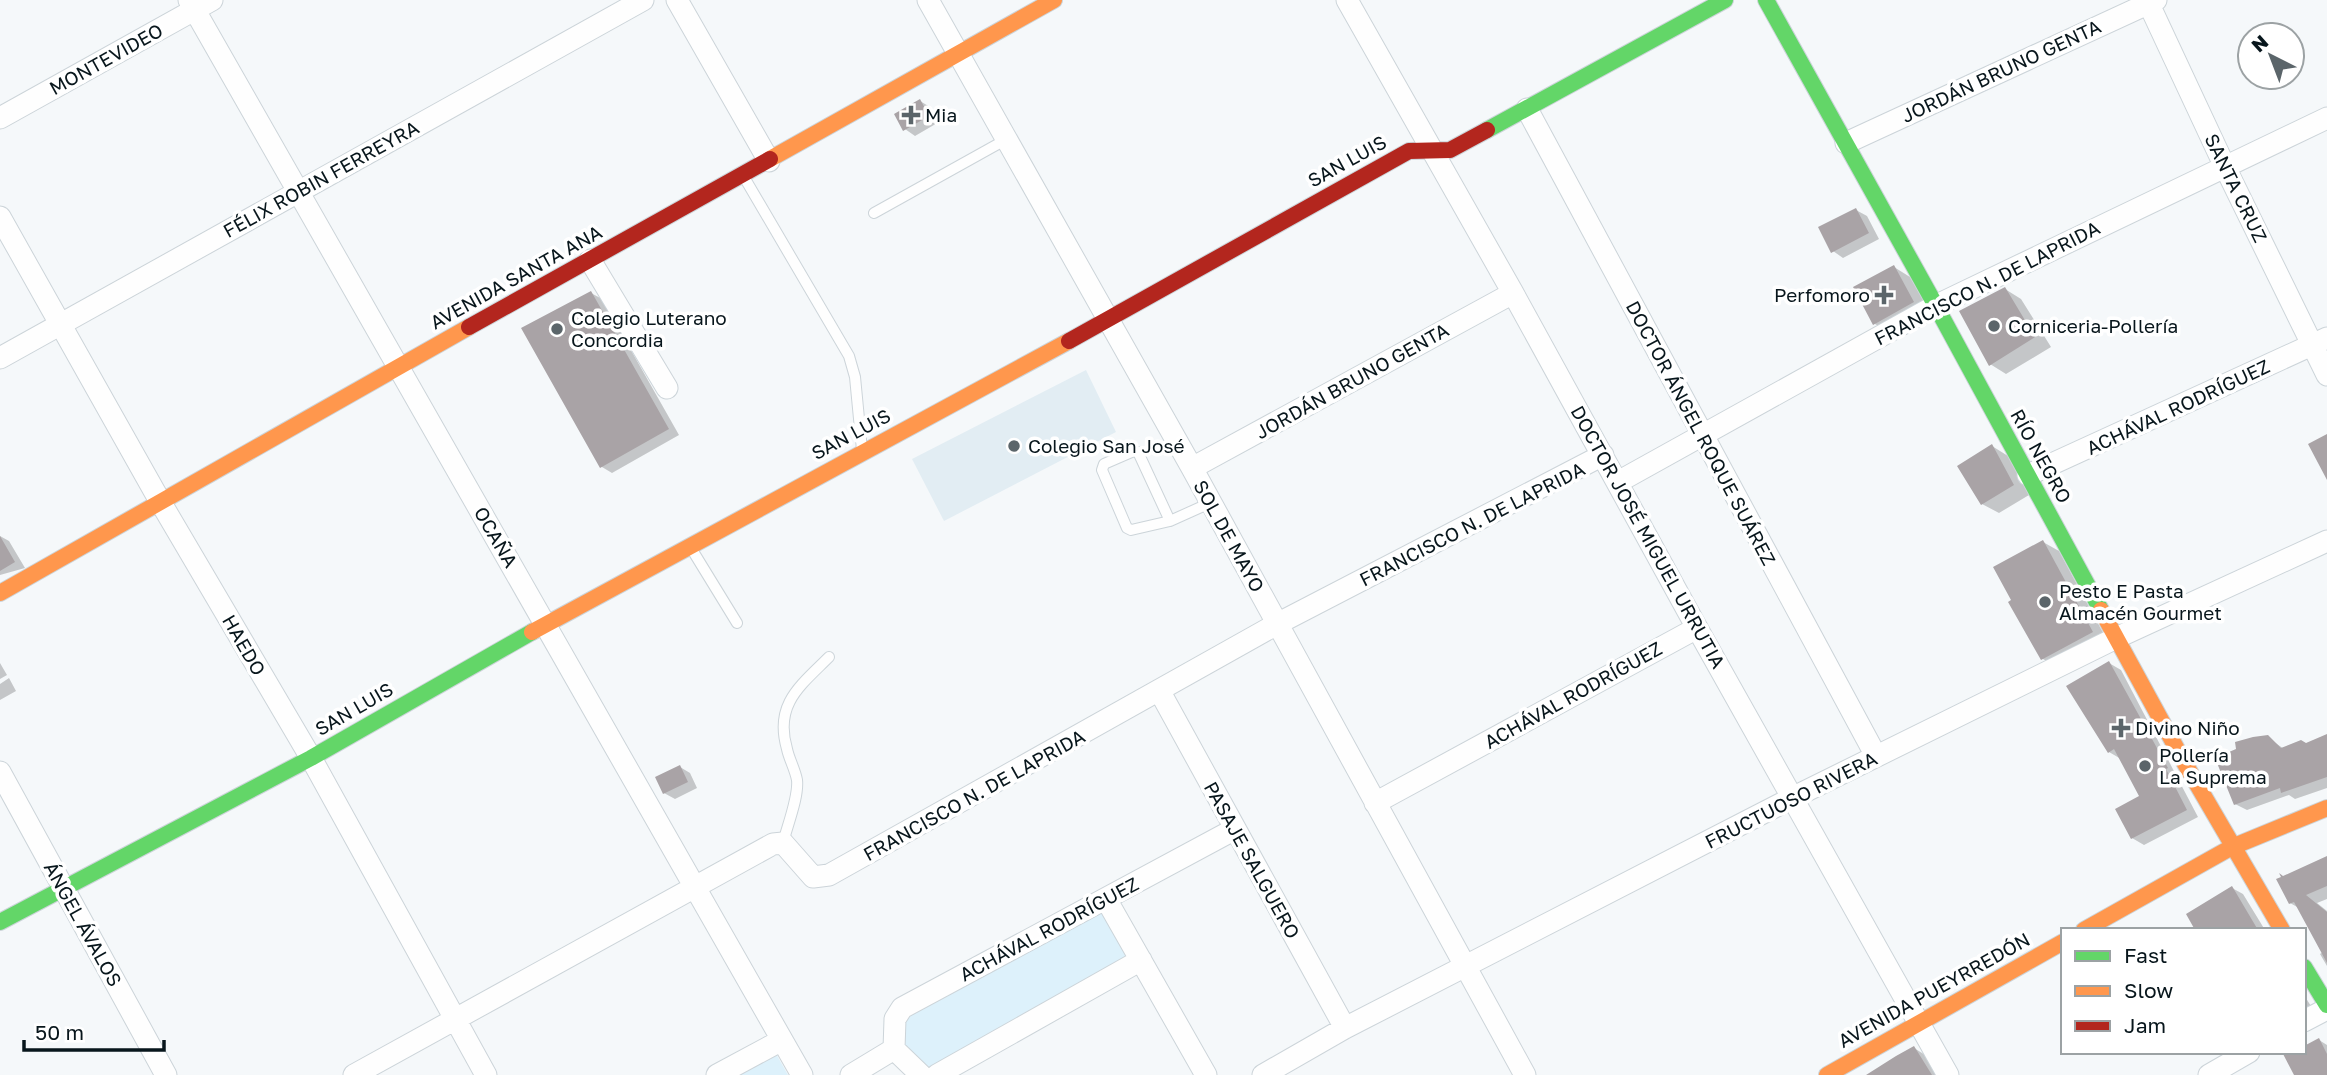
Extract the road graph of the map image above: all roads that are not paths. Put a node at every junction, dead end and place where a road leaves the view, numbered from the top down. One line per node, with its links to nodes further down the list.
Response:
1 (643, 0): 20 (street, FÉLIX ROBIN FERREYRA)
2 (677, 0): 17 (street)
3 (928, 0): 10 (street, SOL DE MAYO)
4 (1054, 0): 10 (street, AVENIDA SANTA ANA)
5 (1347, 0): 16 (street, DOCTOR JOSÉ MIGUEL URRUTIA)
6 (1725, 0): 11 (street, SAN LUIS)
7 (1766, 0): 15 (street, RÍO NEGRO)
8 (2150, 1): 15 (street, JORDÁN BRUNO GENTA); 18 (street, SANTA CRUZ)
9 (199, 3): 12 (street, MONTEVIDEO); 20 (street, OCAÑA)
10 (959, 53): 14 (street, SOL DE MAYO); 17 (street, AVENIDA SANTA ANA)
11 (1527, 109): 16 (street, SAN LUIS); 33 (street, DOCTOR ÁNGEL ROQUE SUÁREZ)
12 (0, 118)
13 (2327, 118): 18 (street, FRANCISCO N. DE LAPRIDA)
14 (1006, 139): 21 (lane); 26 (street, SOL DE MAYO)
15 (1846, 143): 25 (street, RÍO NEGRO)
16 (1433, 153): 24 (street, DOCTOR JOSÉ MIGUEL URRUTIA); 26 (street, SAN LUIS)
17 (769, 161): 19 (street, AVENIDA SANTA ANA)
18 (2225, 167): 25 (street, FRANCISCO N. DE LAPRIDA); 28 (street, SANTA CRUZ)
19 (743, 175): 23 (street, AVENIDA SANTA ANA); 34 (lane)
20 (299, 191): 27 (street, FÉLIX ROBIN FERREYRA); 30 (street, OCAÑA)
21 (874, 213)
22 (0, 217): 27 (street, HAEDO)
23 (590, 260): 30 (street, AVENIDA SANTA ANA); 32 (street)
24 (1513, 293): 35 (street, DOCTOR JOSÉ MIGUEL URRUTIA); 36 (street, JORDÁN BRUNO GENTA)
25 (1935, 306): 33 (street, FRANCISCO N. DE LAPRIDA); 37 (street, RÍO NEGRO)
26 (1108, 320): 34 (street, SAN LUIS); 36 (street, SOL DE MAYO)
27 (59, 326): 29 (street, FÉLIX ROBIN FERREYRA); 39 (street, HAEDO)
28 (2320, 341): 31 (street, SANTA CRUZ); 37 (street, ACHÁVAL RODRÍGUEZ)
29 (0, 358)
30 (398, 366): 39 (street, AVENIDA SANTA ANA); 47 (street, OCAÑA)
31 (2327, 375)
32 (667, 388)
33 (1702, 435): 38 (street, FRANCISCO N. DE LAPRIDA); 52 (street, DOCTOR ÁNGEL ROQUE SUÁREZ)
34 (862, 452): 43 (street, SAN LUIS)
35 (1603, 455): 38 (street, DOCTOR JOSÉ MIGUEL URRUTIA); 46 (street, FRANCISCO N. DE LAPRIDA)
36 (1192, 468): 40 (street, SOL DE MAYO)
37 (2028, 475): 49 (street, RÍO NEGRO)
38 (1618, 482): 48 (street, DOCTOR JOSÉ MIGUEL URRUTIA)
39 (161, 503): 44 (street, AVENIDA SANTA ANA); 53 (street, HAEDO)
40 (1210, 503): 41 (lane); 46 (street, SOL DE MAYO)
41 (1170, 521): 41 (lane)
42 (2327, 541): 49 (street, FRUCTUOSO RIVERA)
43 (690, 546): 45 (lane); 47 (street, SAN LUIS)
44 (0, 593)
45 (737, 623)
46 (1277, 624): 51 (street, FRANCISCO N. DE LAPRIDA); 56 (street, SOL DE MAYO)
47 (545, 625): 53 (street, SAN LUIS); 62 (street, OCAÑA)
48 (1697, 628): 55 (street, DOCTOR JOSÉ MIGUEL URRUTIA); 56 (street, ACHÁVAL RODRÍGUEZ)
49 (2116, 638): 52 (street, FRUCTUOSO RIVERA); 60 (street, RÍO NEGRO)
50 (828, 657): 59 (lane)
51 (1160, 692): 58 (street, PASAJE SALGUERO); 59 (street, FRANCISCO N. DE LAPRIDA)
52 (1876, 756): 55 (street, FRUCTUOSO RIVERA)
53 (311, 758): 61 (street, SAN LUIS); 72 (street, HAEDO)
54 (0, 772): 61 (street, ÁNGEL ÁVALOS)
55 (1794, 797): 69 (street, FRUCTUOSO RIVERA); 74 (street, DOCTOR JOSÉ MIGUEL URRUTIA)
56 (1375, 803): 69 (street, SOL DE MAYO)
57 (2327, 808): 60 (street)
58 (1235, 829): 63 (street, ACHÁVAL RODRÍGUEZ); 75 (street, PASAJE SALGUERO)
59 (783, 843): 62 (street)
60 (2232, 846): 65 (street); 66 (street, RÍO NEGRO)
61 (63, 888): 64 (street, SAN LUIS); 79 (street, ÁNGEL ÁVALOS)
62 (694, 888): 72 (street); 76 (street, OCAÑA)
63 (1106, 899): 68 (street); 77 (street, ACHÁVAL RODRÍGUEZ)
64 (0, 922)
65 (2088, 928)
66 (2281, 928)
67 (2061, 943): 74 (street, AVENIDA PUEYRREDÓN)
68 (1140, 960): 86 (street); 87 (street)
69 (1466, 966): 75 (street, FRUCTUOSO RIVERA); 89 (street, SOL DE MAYO)
70 (2306, 970): 71 (street)
71 (2327, 1007): 73 (street)
72 (455, 1019): 80 (street); 81 (street, HAEDO)
73 (2306, 1020)
74 (1918, 1023): 90 (street, AVENIDA PUEYRREDÓN); 91 (street, DOCTOR JOSÉ MIGUEL URRUTIA)
75 (1345, 1028): 88 (street, FRUCTUOSO RIVERA)
76 (782, 1040): 82 (street); 83 (street, OCAÑA)
77 (894, 1049): 84 (street); 85 (street)
78 (2246, 1054): 92 (street)
79 (166, 1075)
80 (354, 1075)
81 (486, 1075)
82 (718, 1075)
83 (802, 1075)
84 (850, 1075)
85 (921, 1075)
86 (937, 1075)
87 (1206, 1075)
88 (1263, 1075)
89 (1525, 1075)
90 (1827, 1075)
91 (1948, 1075)
92 (2209, 1075)

